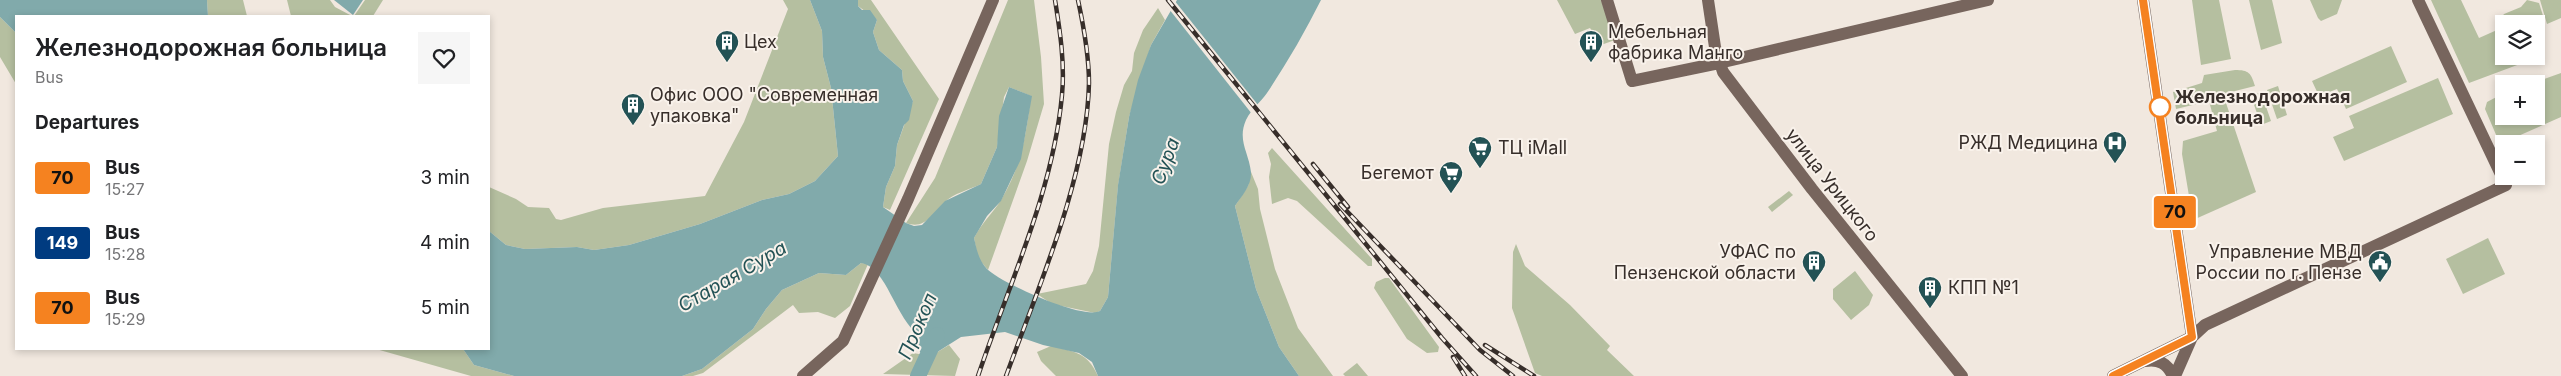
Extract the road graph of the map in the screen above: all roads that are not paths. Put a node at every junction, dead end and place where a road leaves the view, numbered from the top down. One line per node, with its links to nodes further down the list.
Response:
1 (994, 0): 10 (main road)
2 (1607, 0): 7 (main road)
3 (1708, 0): 7 (main road, улица Урицкого)
4 (1988, 0): 7 (main road)
5 (2144, 0): 8 (main road)
6 (2418, 0): 8 (main road)
7 (1719, 63): 11 (main road, улица Урицкого)
8 (2192, 337): 9 (main road); 13 (main road)
9 (2145, 361): 12 (main road); 13 (main road)
10 (803, 376)
11 (1962, 376)
12 (2113, 376)
13 (2174, 376)

